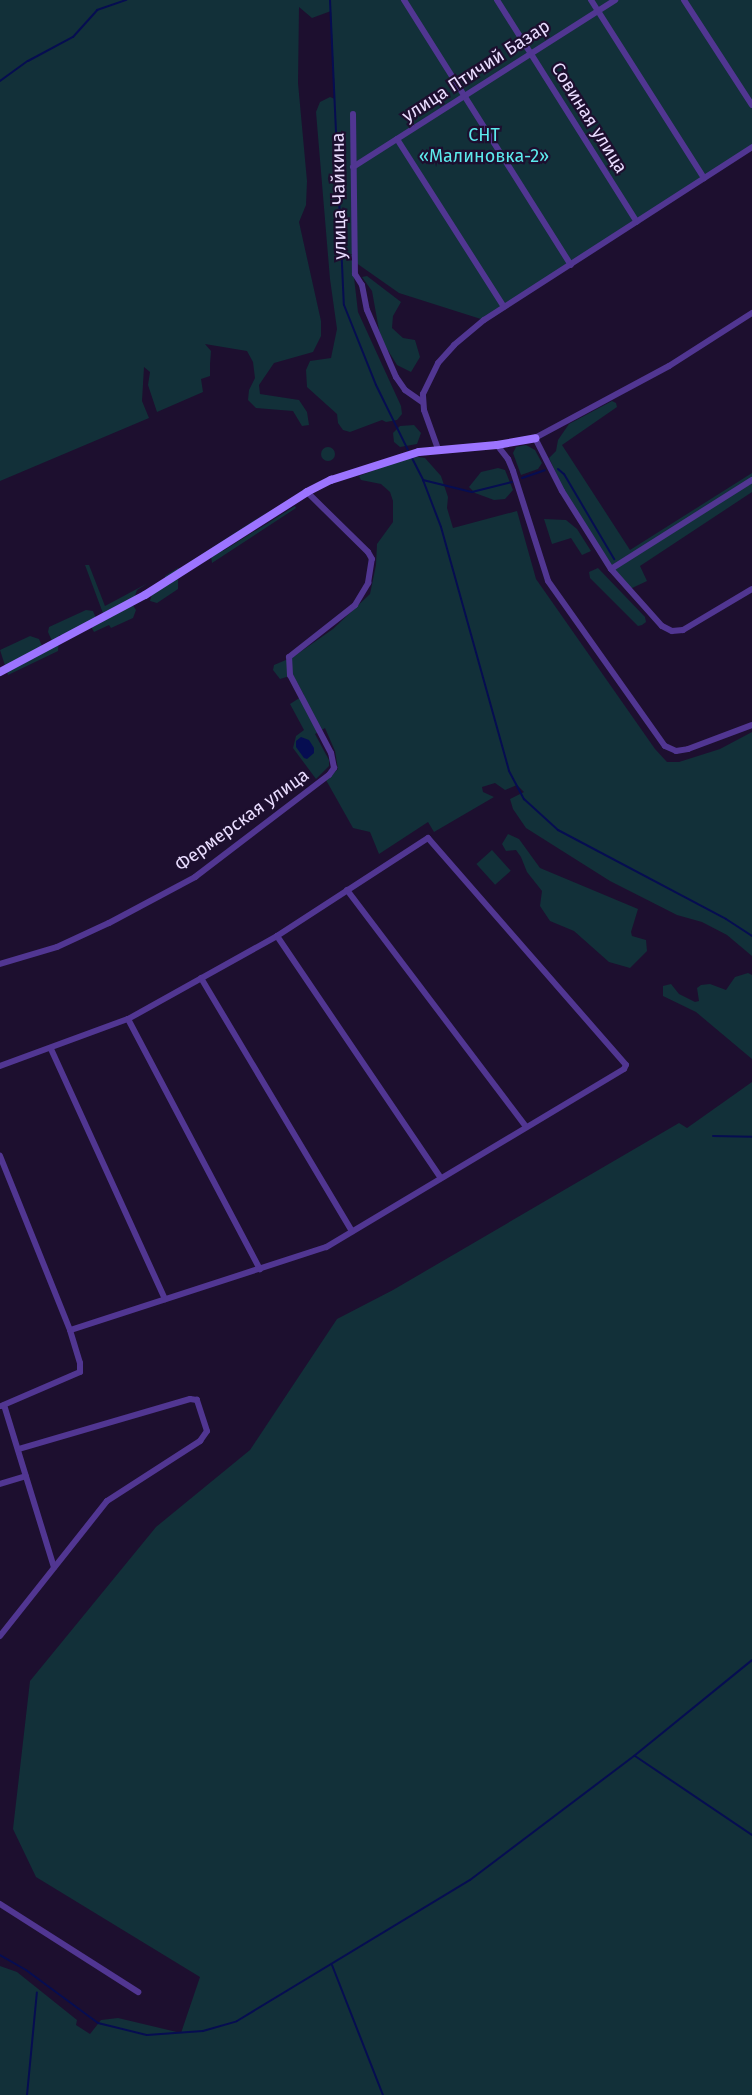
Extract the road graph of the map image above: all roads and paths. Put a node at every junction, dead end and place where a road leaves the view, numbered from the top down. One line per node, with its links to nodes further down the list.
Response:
1 (404, 0): 8 (street)
2 (497, 0): 7 (street, Совиная улица)
3 (591, 0): 6 (street)
4 (615, 0): 6 (street, улица Птичий Базар)
5 (684, 0): 9 (street)
6 (598, 11): 7 (street, улица Птичий Базар); 14 (street)
7 (531, 54): 8 (street, улица Птичий Базар); 15 (street, Совиная улица)
8 (464, 96): 11 (street, улица Птичий Базар); 16 (street)
9 (752, 105)
10 (353, 114): 13 (street, улица Чайкина)
11 (397, 139): 13 (street, улица Птичий Базар); 17 (street)
12 (752, 147): 14 (street)
13 (353, 167): 19 (street, улица Чайкина)
14 (704, 178): 15 (street)
15 (637, 222): 16 (street)
16 (571, 265): 17 (street)
17 (504, 307): 19 (street)
18 (752, 312): 20 (street)
19 (422, 402): 22 (street)
20 (536, 438): 21 (street); 25 (street)
21 (497, 445): 22 (street); 28 (street)
22 (438, 449): 24 (street)
23 (752, 480): 25 (street)
24 (307, 492): 27 (street); 31 (street, Фермерская улица)
25 (611, 569): 26 (street)
26 (752, 589)
27 (0, 672)
28 (752, 725)
29 (347, 890): 30 (street); 36 (street); 36 (street)
30 (277, 936): 32 (street); 38 (street)
31 (0, 964)
32 (201, 978): 33 (street); 39 (street)
33 (128, 1019): 34 (street); 40 (street)
34 (51, 1049): 35 (street); 41 (street)
35 (0, 1066)
36 (526, 1126): 38 (street)
37 (0, 1156): 42 (street)
38 (440, 1177): 39 (street)
39 (352, 1231): 40 (street)
40 (260, 1269): 41 (street)
41 (165, 1299): 42 (street)
42 (70, 1330): 43 (street)
43 (2, 1406): 44 (street)
44 (19, 1449): 45 (street); 47 (street)
45 (26, 1476): 46 (street); 47 (street)
46 (0, 1484)
47 (54, 1568): 48 (street)
48 (0, 1636)
49 (0, 1904): 50 (street)
50 (138, 1992)

